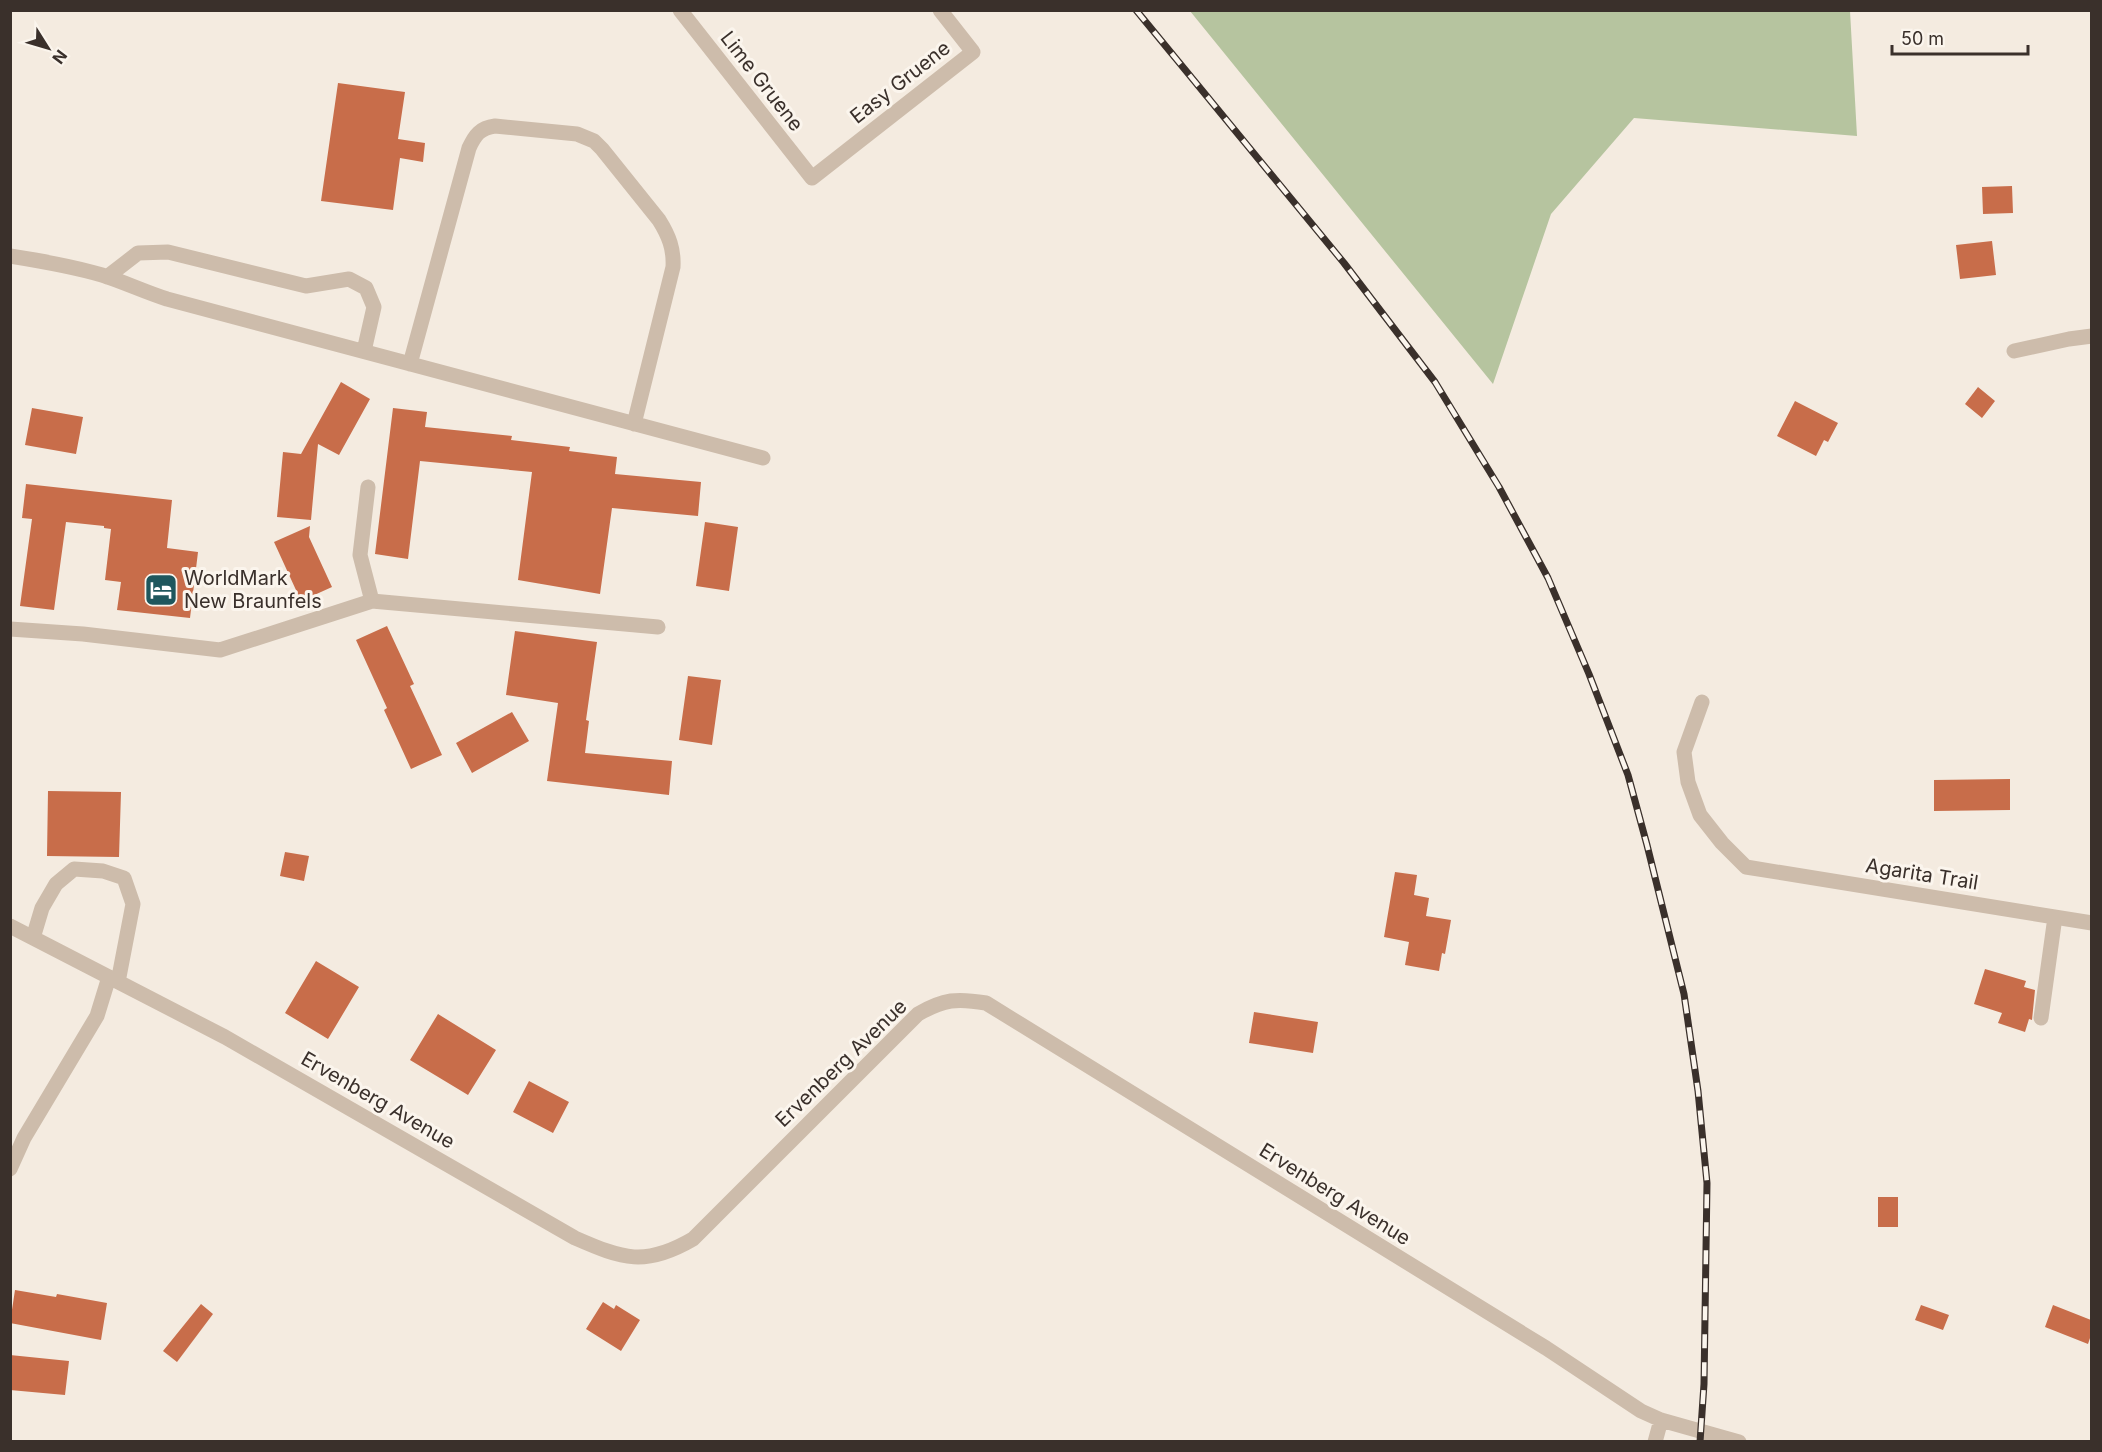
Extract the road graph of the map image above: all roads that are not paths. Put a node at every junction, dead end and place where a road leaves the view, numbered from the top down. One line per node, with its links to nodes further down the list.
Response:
1 (680, 10): 3 (street, Lime Gruene)
2 (940, 10): 3 (street, Easy Gruene)
3 (812, 178)
4 (10, 256): 5 (street)
5 (106, 277): 7 (street); 7 (street)
6 (2091, 336): 8 (street)
7 (364, 351): 9 (street)
8 (2014, 351)
9 (410, 364): 10 (street); 10 (street)
10 (634, 424): 11 (street)
11 (763, 458)
12 (368, 487): 13 (street)
13 (372, 601): 14 (street); 15 (street)
14 (658, 627)
15 (10, 629)
16 (1702, 702): 17 (street, Agarita Trail)
17 (2055, 917): 18 (street, Agarita Trail); 22 (street)
18 (2091, 923)
19 (10, 926): 20 (street, Ervenberg Avenue)
20 (33, 938): 21 (street, Ervenberg Avenue); 21 (street)
21 (114, 979): 23 (street); 24 (street, Ervenberg Avenue)
22 (2041, 1018)
23 (10, 1169)
24 (1661, 1420): 25 (street); 26 (street, Ervenberg Avenue)
25 (1655, 1442)
26 (1739, 1442)

